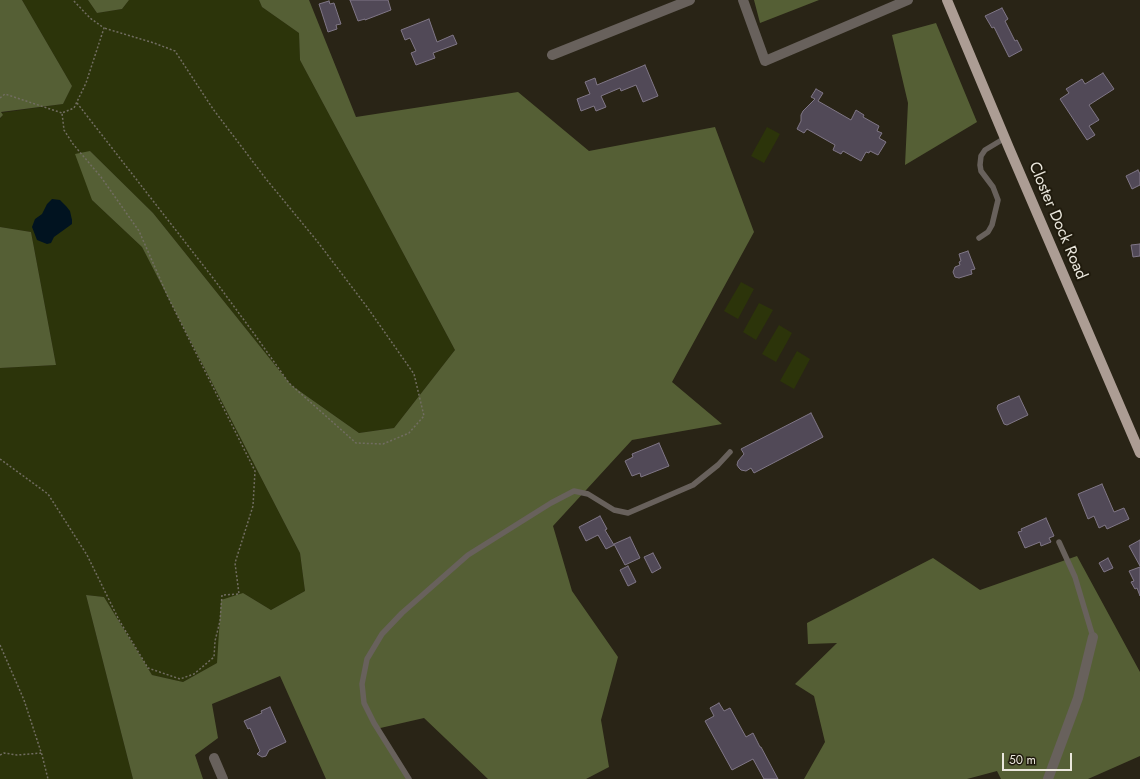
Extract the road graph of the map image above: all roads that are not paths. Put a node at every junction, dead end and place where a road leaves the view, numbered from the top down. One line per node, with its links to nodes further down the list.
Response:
1 (690, 0): 5 (street)
2 (743, 0): 3 (street)
3 (908, 0)
4 (948, 0): 6 (main road, Closter Dock Road)
5 (552, 55)
6 (1005, 138): 7 (lane); 9 (main road, Closter Dock Road)
7 (979, 238)
8 (730, 452): 14 (lane)
9 (1140, 453)
10 (1059, 542): 11 (lane)
11 (1093, 637): 15 (street)
12 (214, 758): 13 (street)
13 (223, 779)
14 (409, 779)
15 (1048, 779)

